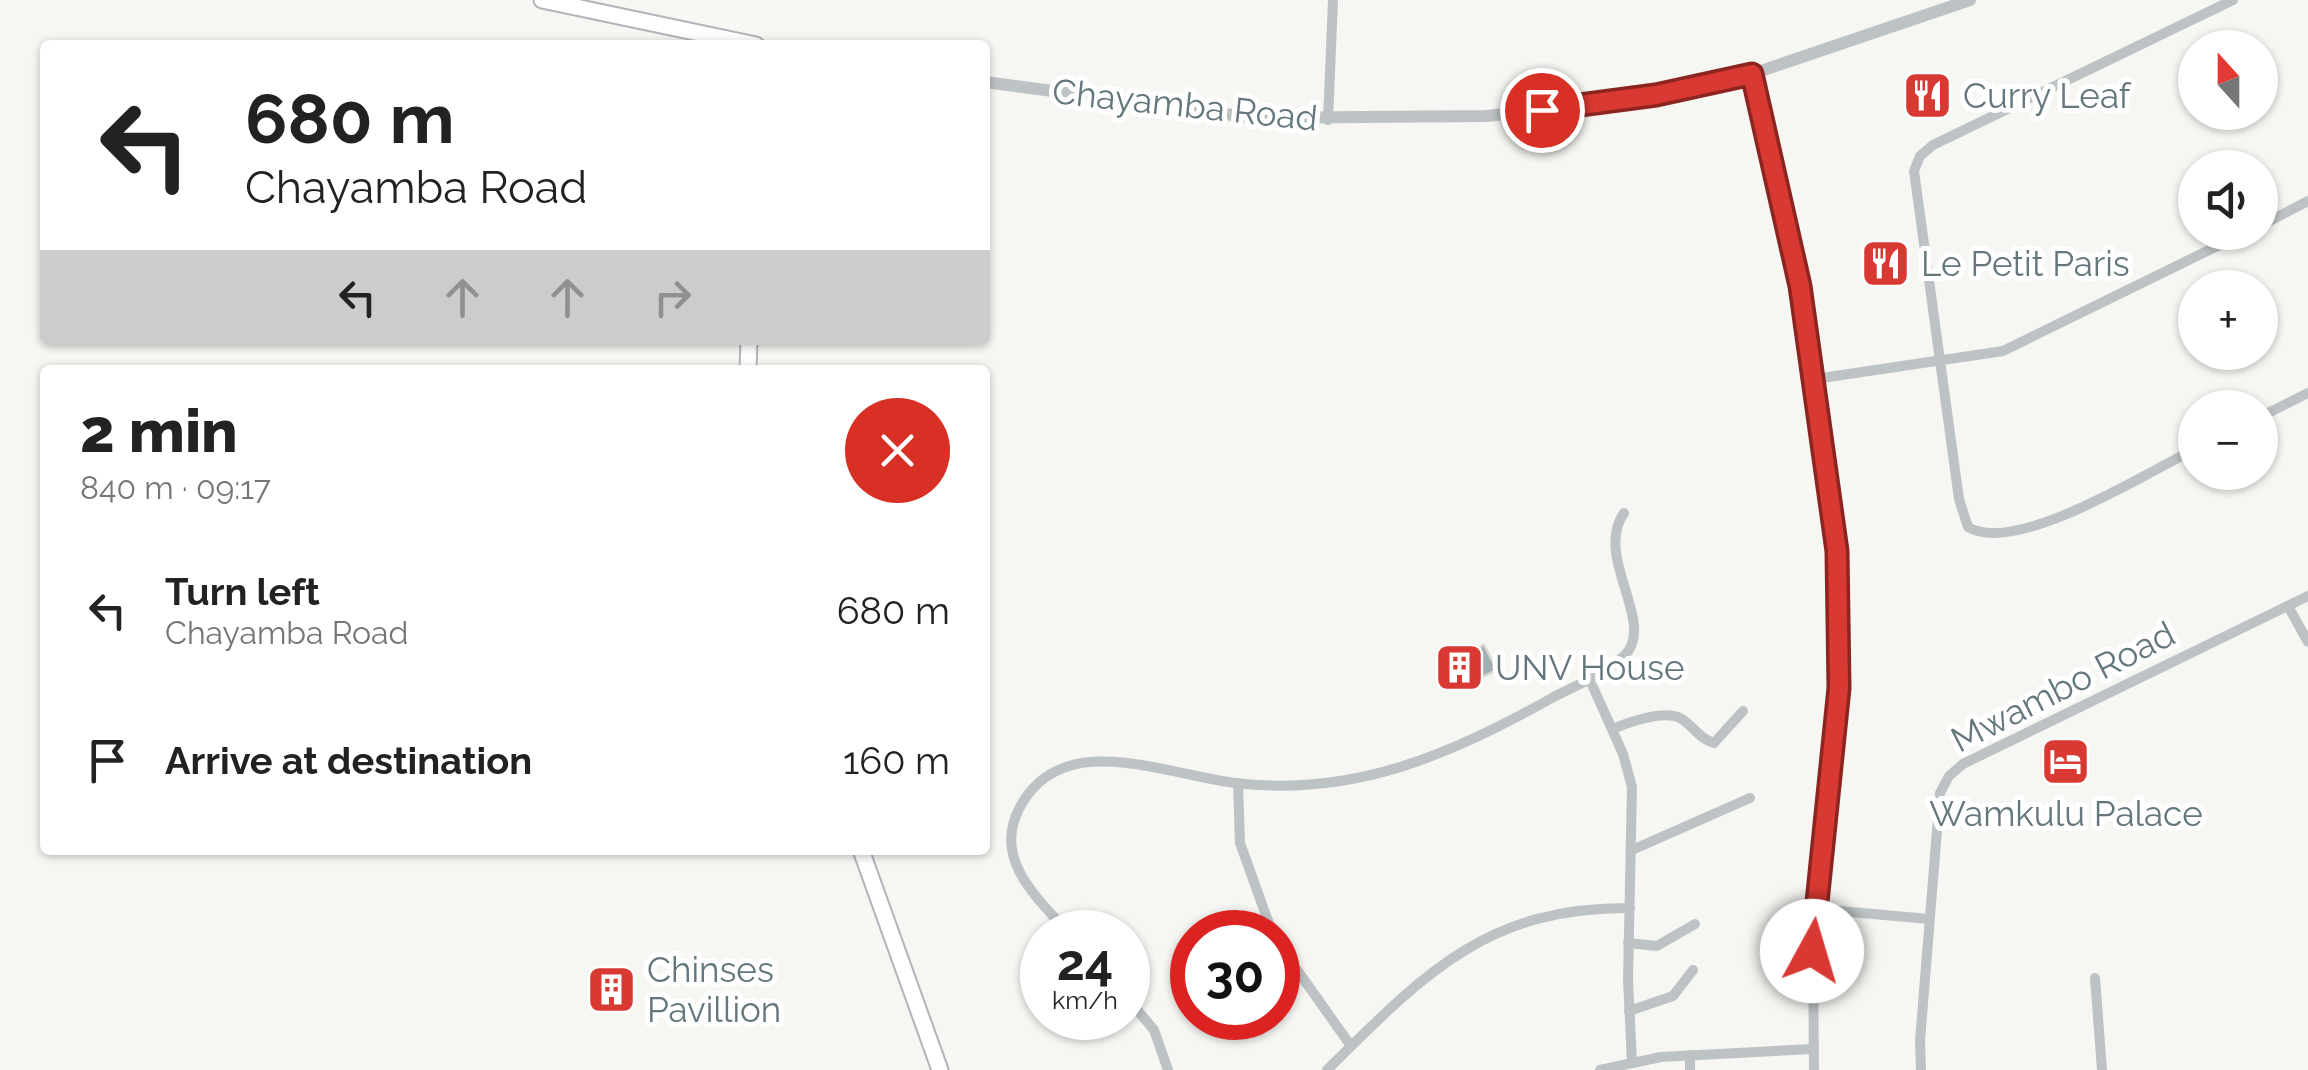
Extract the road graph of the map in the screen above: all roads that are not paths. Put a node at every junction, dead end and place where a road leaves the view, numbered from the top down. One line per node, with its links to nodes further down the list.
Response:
1 (542, 0): 5 (main road)
2 (1332, 0): 8 (street)
3 (1970, 0): 6 (street, Chayamba Road)
4 (2233, 0): 12 (street)
5 (732, 40)
6 (1752, 74): 8 (street, Chayamba Road); 13 (street)
7 (990, 83): 8 (street, Chayamba Road)
8 (1328, 120)
9 (2308, 202): 10 (street)
10 (2278, 217)
11 (2210, 250): 12 (street)
12 (1940, 362): 13 (street); 16 (street)
13 (1815, 380): 29 (street)
14 (2308, 393): 15 (street)
15 (2278, 408)
16 (2178, 457)
17 (1624, 513): 21 (street)
18 (2308, 596): 19 (street, Mwambo Road)
19 (2288, 606): 20 (street); 32 (street, Mwambo Road)
20 (2308, 642)
21 (1589, 678): 23 (street); 24 (street)
22 (1743, 711): 23 (street)
23 (1613, 729): 26 (street)
24 (1238, 783): 30 (street); 31 (street)
25 (1750, 798): 26 (street)
26 (1632, 850): 28 (street)
27 (864, 855): 44 (main road)
28 (1630, 908): 34 (street); 40 (street)
29 (1817, 908): 32 (street); 41 (street)
30 (1049, 910)
31 (1264, 910)
32 (1929, 920): 50 (street, Mwambo Road)
33 (1695, 924): 34 (street)
34 (1628, 943): 38 (street)
35 (1693, 970): 38 (street)
36 (1300, 974): 40 (street)
37 (2095, 978): 51 (street)
38 (1630, 1011): 43 (street)
39 (1150, 1025): 45 (street)
40 (1351, 1046): 46 (street)
41 (1812, 1048): 42 (street); 49 (street)
42 (1690, 1055): 43 (street); 48 (street)
43 (1632, 1062): 47 (street)
44 (940, 1070)
45 (1168, 1070)
46 (1326, 1070)
47 (1600, 1070)
48 (1690, 1070)
49 (1814, 1070)
50 (1921, 1070)
51 (2102, 1070)

